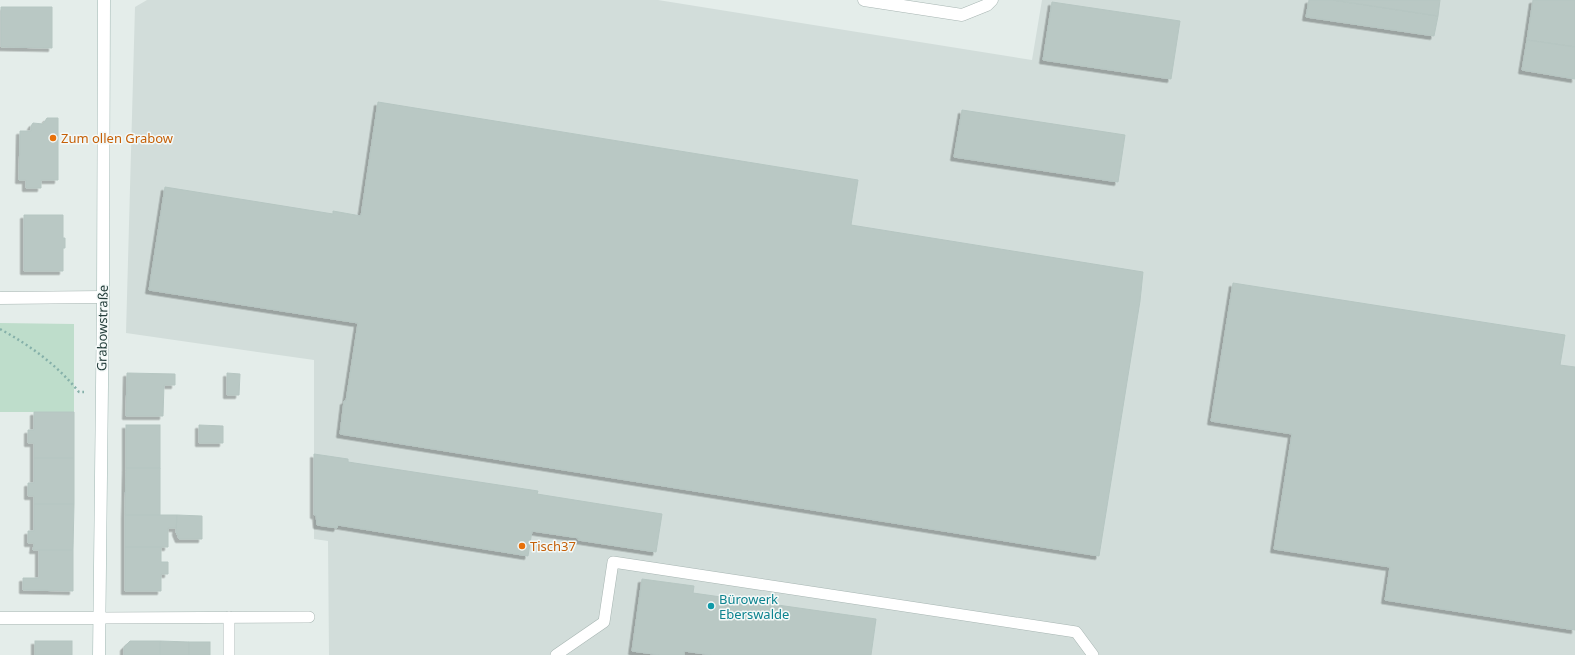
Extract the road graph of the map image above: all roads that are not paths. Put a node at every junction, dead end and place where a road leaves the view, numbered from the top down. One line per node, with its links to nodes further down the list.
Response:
1 (104, 0): 4 (main road, Grabowstraße)
2 (864, 0): 3 (main road)
3 (989, 3)
4 (103, 297): 5 (main road); 9 (main road, Grabowstraße)
5 (0, 298)
6 (229, 617): 7 (lane); 9 (lane); 11 (lane)
7 (309, 617)
8 (0, 618): 9 (main road)
9 (99, 618): 10 (main road, Grabowstraße)
10 (98, 655)
11 (229, 655)
12 (556, 655): 13 (lane)
13 (1093, 655)

